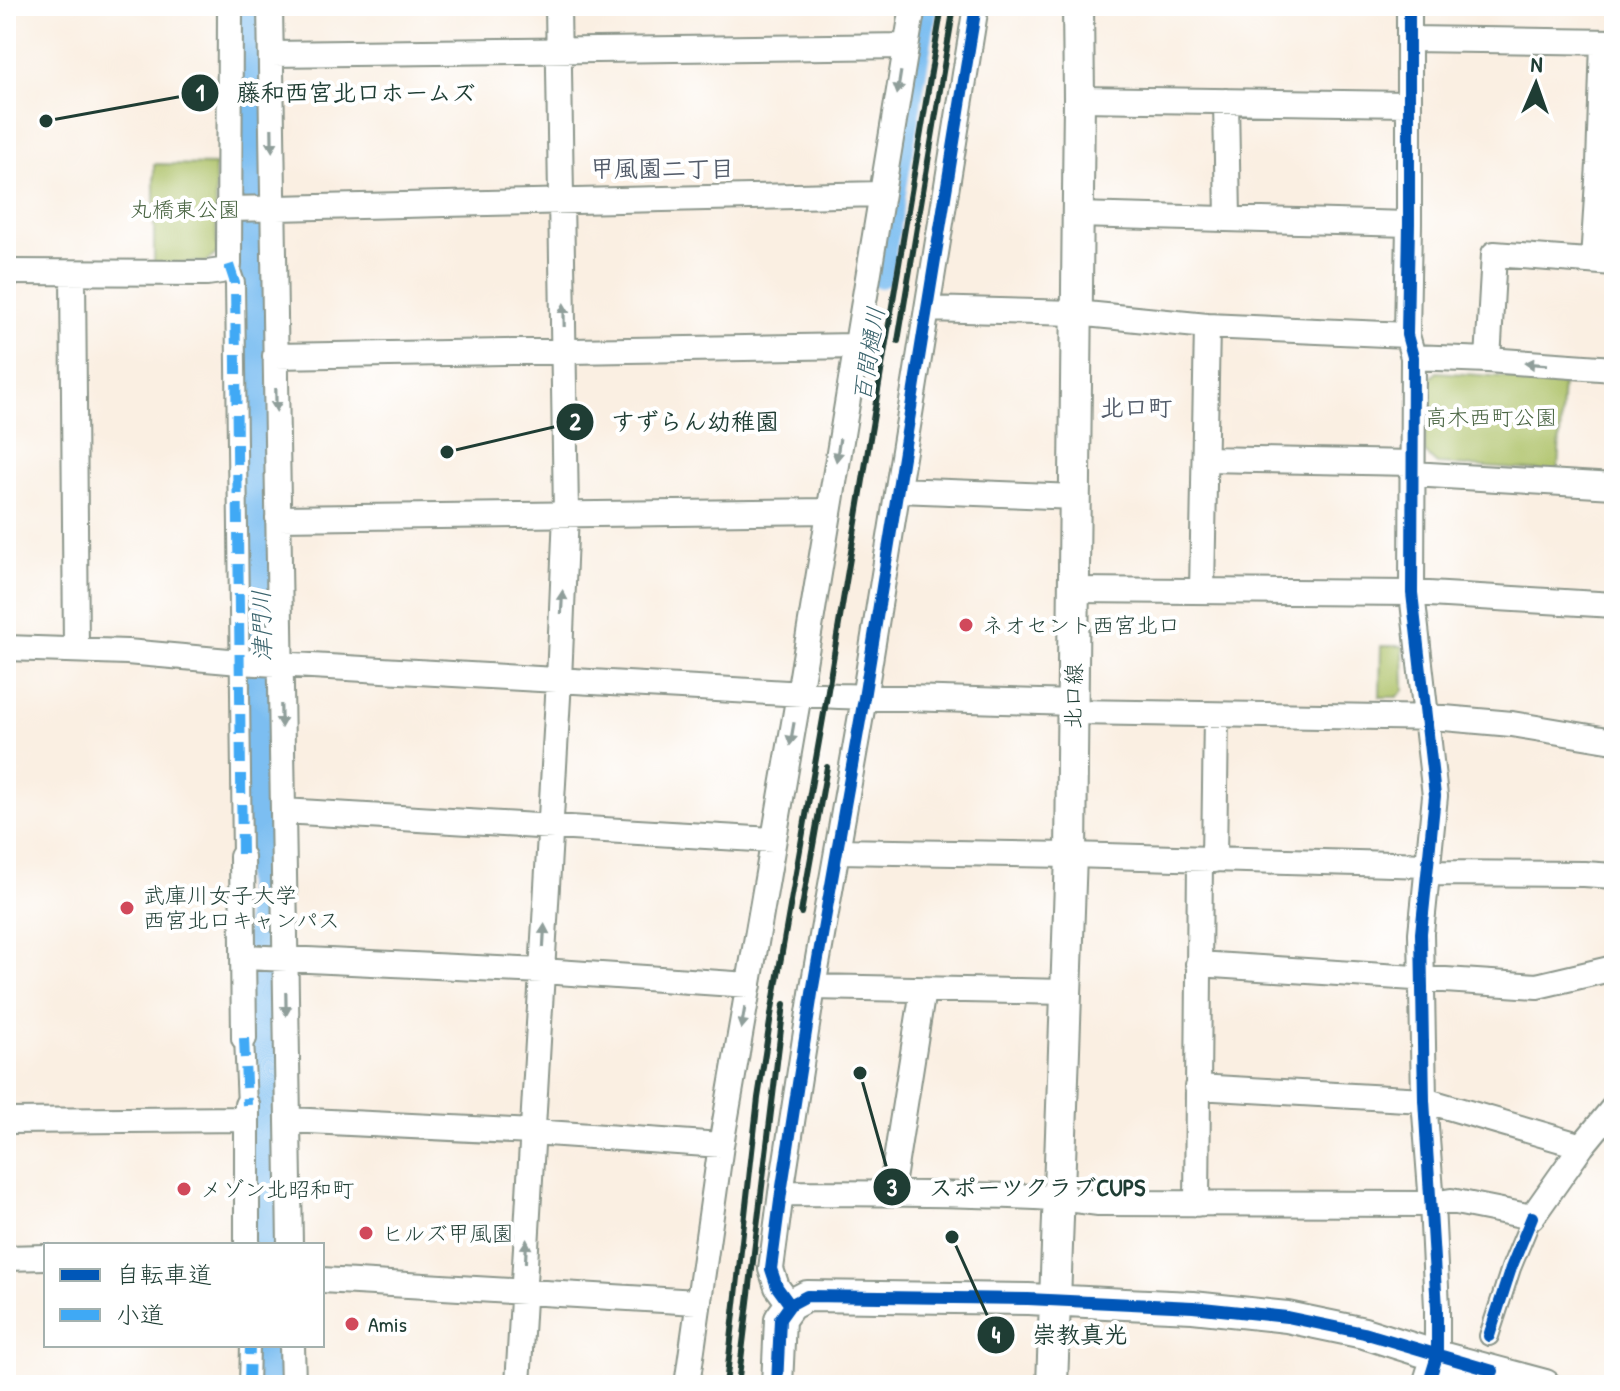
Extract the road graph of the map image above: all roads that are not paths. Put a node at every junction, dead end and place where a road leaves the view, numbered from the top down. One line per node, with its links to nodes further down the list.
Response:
1 (230, 6): 18 (street)
2 (270, 6): 12 (street)
3 (558, 6): 11 (street)
4 (913, 6): 10 (street)
5 (976, 6): 27 (street)
6 (1078, 6): 13 (street, 北口線)
7 (1409, 6): 8 (street)
8 (1409, 39): 9 (street); 15 (street)
9 (1609, 42): 23 (street)
10 (906, 46): 11 (street); 16 (street, one-way to 16)
11 (559, 49): 12 (street); 17 (street)
12 (271, 54): 19 (street, one-way to 19)
13 (1079, 99): 14 (street); 20 (street, 北口線)
14 (1226, 101): 15 (street); 21 (street)
15 (1408, 104): 22 (street)
16 (881, 194): 17 (street); 30 (street)
17 (563, 200): 19 (street); 32 (street, one-way to 17)
18 (235, 208): 19 (street); 24 (street)
19 (271, 208): 33 (street)
20 (1077, 215): 21 (street); 28 (street, 北口線)
21 (1228, 219): 22 (street)
22 (1409, 224): 31 (street)
23 (1604, 262): 34 (street)
24 (229, 265): 26 (street); 50 (street)
25 (6, 272): 26 (street)
26 (73, 273): 49 (street)
27 (927, 309): 28 (street); 39 (street)
28 (1076, 313): 29 (street); 40 (street, 北口線)
29 (1207, 326): 31 (street); 36 (street)
30 (855, 346): 32 (street); 41 (street, one-way to 41)
31 (1410, 346): 34 (street); 37 (street)
32 (565, 350): 33 (street); 42 (street)
33 (275, 356): 43 (street, one-way to 43)
34 (1488, 360): 35 (street, one-way to 34)
35 (1614, 369)
36 (1206, 459): 37 (street); 45 (street)
37 (1412, 469): 38 (street); 46 (street)
38 (1614, 486)
39 (898, 490): 40 (street); 54 (street)
40 (1075, 497): 44 (street, 北口線)
41 (828, 511): 42 (street); 53 (street)
42 (566, 513): 43 (street); 52 (street, one-way to 42)
43 (278, 518): 51 (street)
44 (1074, 590): 45 (street); 55 (street, 北口線)
45 (1202, 590): 46 (street)
46 (1412, 593): 47 (street); 57 (street)
47 (1614, 605)
48 (6, 648): 49 (street)
49 (76, 650): 50 (street)
50 (242, 662): 51 (street); 64 (street)
51 (277, 663): 52 (street); 59 (street, one-way to 59)
52 (559, 680): 53 (street); 60 (street)
53 (799, 694): 54 (street); 61 (street, one-way to 61)
54 (864, 698): 55 (street); 62 (street)
55 (1073, 707): 56 (street); 63 (street, 北口線)
56 (1216, 715): 57 (street); 65 (street)
57 (1426, 719): 58 (street); 66 (street)
58 (1614, 741)
59 (283, 811): 60 (street); 69 (street)
60 (551, 825): 61 (street); 72 (street, one-way to 60)
61 (773, 840): 74 (street)
62 (837, 851): 63 (street); 75 (street)
63 (1071, 855): 65 (street); 77 (street, 北口線)
64 (242, 857): 68 (street)
65 (1207, 860): 66 (street); 70 (street)
66 (1426, 869): 67 (street); 73 (street)
67 (1614, 876)
68 (247, 957): 69 (street); 78 (street)
69 (282, 957): 72 (street); 83 (street, one-way to 83)
70 (1198, 964): 73 (street); 79 (street)
71 (1614, 968): 73 (street)
72 (542, 971): 74 (street); 85 (street)
73 (1421, 979): 80 (street)
74 (749, 985): 86 (street, one-way to 86)
75 (813, 987): 76 (street); 89 (street)
76 (923, 990): 77 (street); 88 (street)
77 (1066, 992): 90 (street, 北口線)
78 (244, 1038): 82 (street)
79 (1197, 1087): 80 (street); 91 (street)
80 (1424, 1100): 87 (street); 92 (street)
81 (1614, 1107): 87 (street)
82 (247, 1112): 84 (street); 94 (street)
83 (289, 1120): 85 (street); 95 (street)
84 (6, 1121)
85 (532, 1132): 86 (street); 99 (street, one-way to 85)
86 (721, 1145): 101 (street)
87 (1582, 1146): 93 (street)
88 (891, 1192): 89 (street); 90 (street)
89 (781, 1193): 102 (street)
90 (1059, 1198): 91 (street); 100 (street, 北口線)
91 (1197, 1204): 92 (street)
92 (1432, 1204): 93 (street); 106 (street)
93 (1532, 1217): 103 (street)
94 (247, 1243)
95 (290, 1243)
96 (44, 1257): 97 (street)
97 (6, 1258)
98 (324, 1280): 99 (street)
99 (524, 1292): 101 (street); 109 (street)
100 (1055, 1301): 102 (street); 106 (street); 112 (street, 北口線)
101 (697, 1302): 110 (street)
102 (790, 1305): 111 (street)
103 (1489, 1336)
104 (250, 1347): 107 (street)
105 (292, 1347): 108 (street)
106 (1437, 1356): 113 (street); 114 (street)
107 (249, 1385)
108 (293, 1385)
109 (518, 1385)
110 (687, 1385)
111 (777, 1385)
112 (1052, 1385)
113 (1428, 1385)
114 (1545, 1385)

